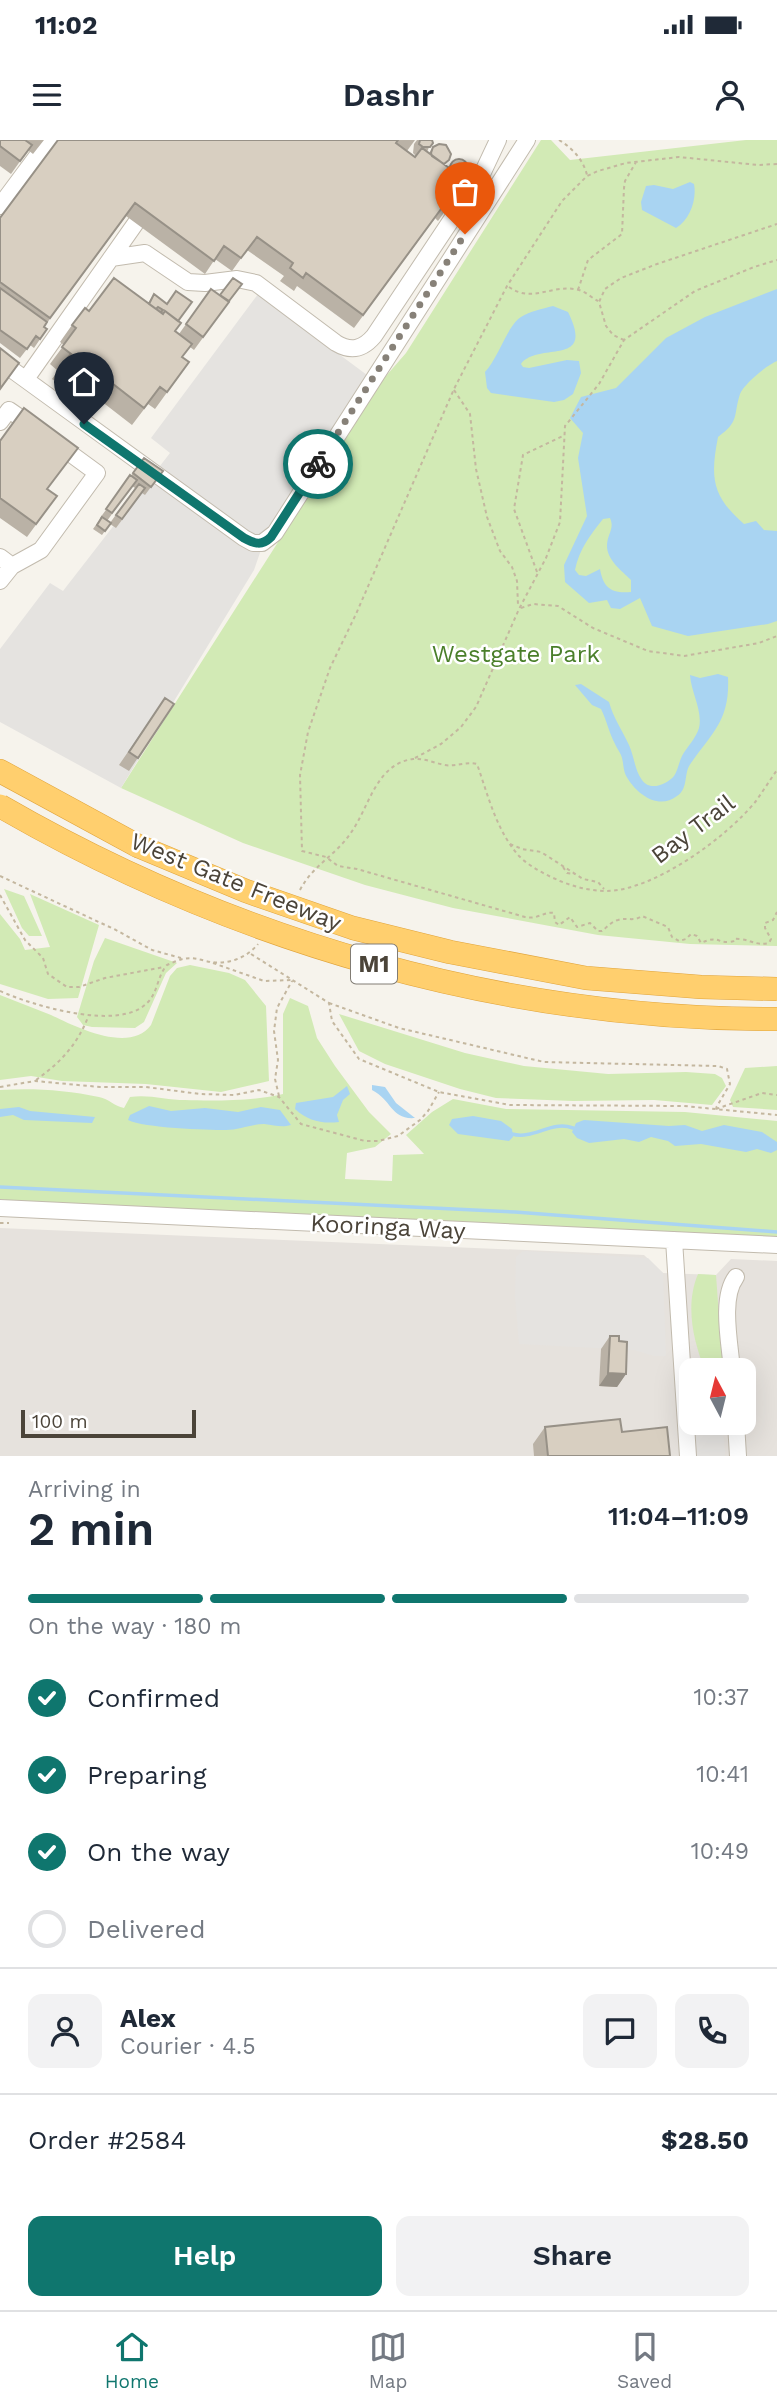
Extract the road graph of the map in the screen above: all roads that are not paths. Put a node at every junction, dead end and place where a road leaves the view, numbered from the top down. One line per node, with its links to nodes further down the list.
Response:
1 (49, 140): 5 (street)
2 (498, 140): 6 (street)
3 (527, 140): 8 (street)
4 (158, 193): 6 (street)
5 (0, 206)
6 (111, 258): 8 (street)
7 (0, 361): 8 (street)
8 (26, 379)
9 (0, 422): 10 (street)
10 (6, 561): 11 (street)
11 (0, 581)
12 (0, 771): 14 (highway, West Gate Freeway / M1, bridge)
13 (0, 806): 15 (highway, West Gate Freeway / M1, bridge)
14 (777, 989)
15 (777, 1019)
16 (0, 1208): 17 (street, Kooringa Way)
17 (674, 1240): 18 (street, Kooringa Way); 22 (street)
18 (777, 1245)
19 (736, 1277): 20 (street)
20 (731, 1358)
21 (737, 1435): 23 (street)
22 (688, 1456)
23 (738, 1456)

